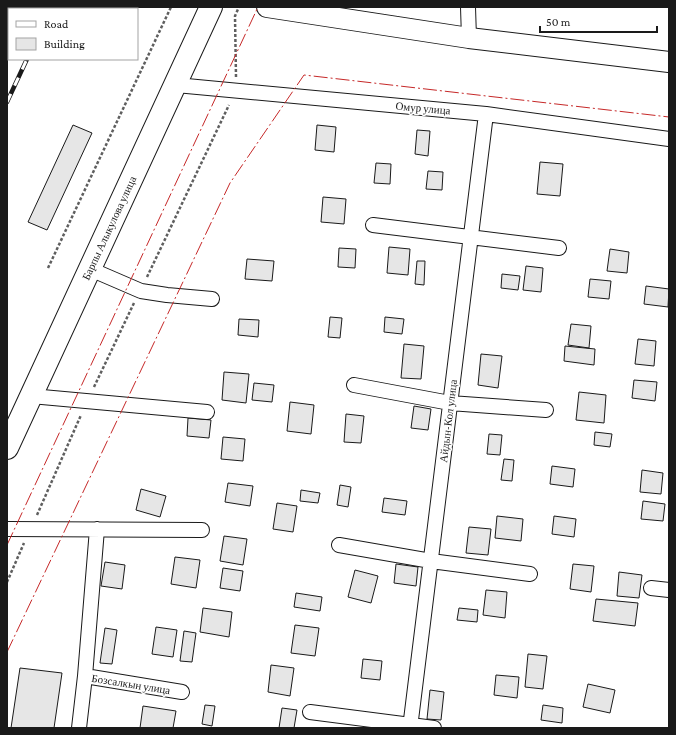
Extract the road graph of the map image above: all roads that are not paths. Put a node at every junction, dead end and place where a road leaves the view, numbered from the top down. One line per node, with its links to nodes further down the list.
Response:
1 (211, 7): 6 (main road, Барпы Алыкулова улица)
2 (267, 7): 4 (street)
3 (468, 7): 4 (street)
4 (469, 38): 5 (street)
5 (669, 62)
6 (176, 85): 7 (street, Омур улица); 12 (main road, Барпы Алыкулова улица)
7 (486, 114): 8 (street, Омур улица); 10 (street, Айдын-Кол улица)
8 (669, 138)
9 (373, 225): 10 (street)
10 (471, 237): 11 (street); 16 (street, Айдын-Кол улица)
11 (559, 248)
12 (90, 269): 13 (street); 15 (main road, Барпы Алыкулова улица)
13 (212, 298)
14 (354, 385): 16 (street)
15 (31, 396): 18 (street); 19 (main road, Барпы Алыкулова улица)
16 (450, 403): 17 (street); 24 (street, Айдын-Кол улица)
17 (546, 410)
18 (207, 412)
19 (7, 448)
20 (7, 529): 21 (street)
21 (97, 529): 22 (street); 28 (street)
22 (202, 530)
23 (339, 545): 24 (street)
24 (431, 561): 25 (street); 31 (street, Айдын-Кол улица)
25 (530, 574)
26 (651, 588): 27 (street)
27 (669, 590)
28 (85, 676): 29 (street, Бозсалкын улица); 32 (street, Бозсалкын улица)
29 (182, 692)
30 (310, 712): 31 (street)
31 (410, 727): 33 (street)
32 (79, 728)
33 (434, 728)

